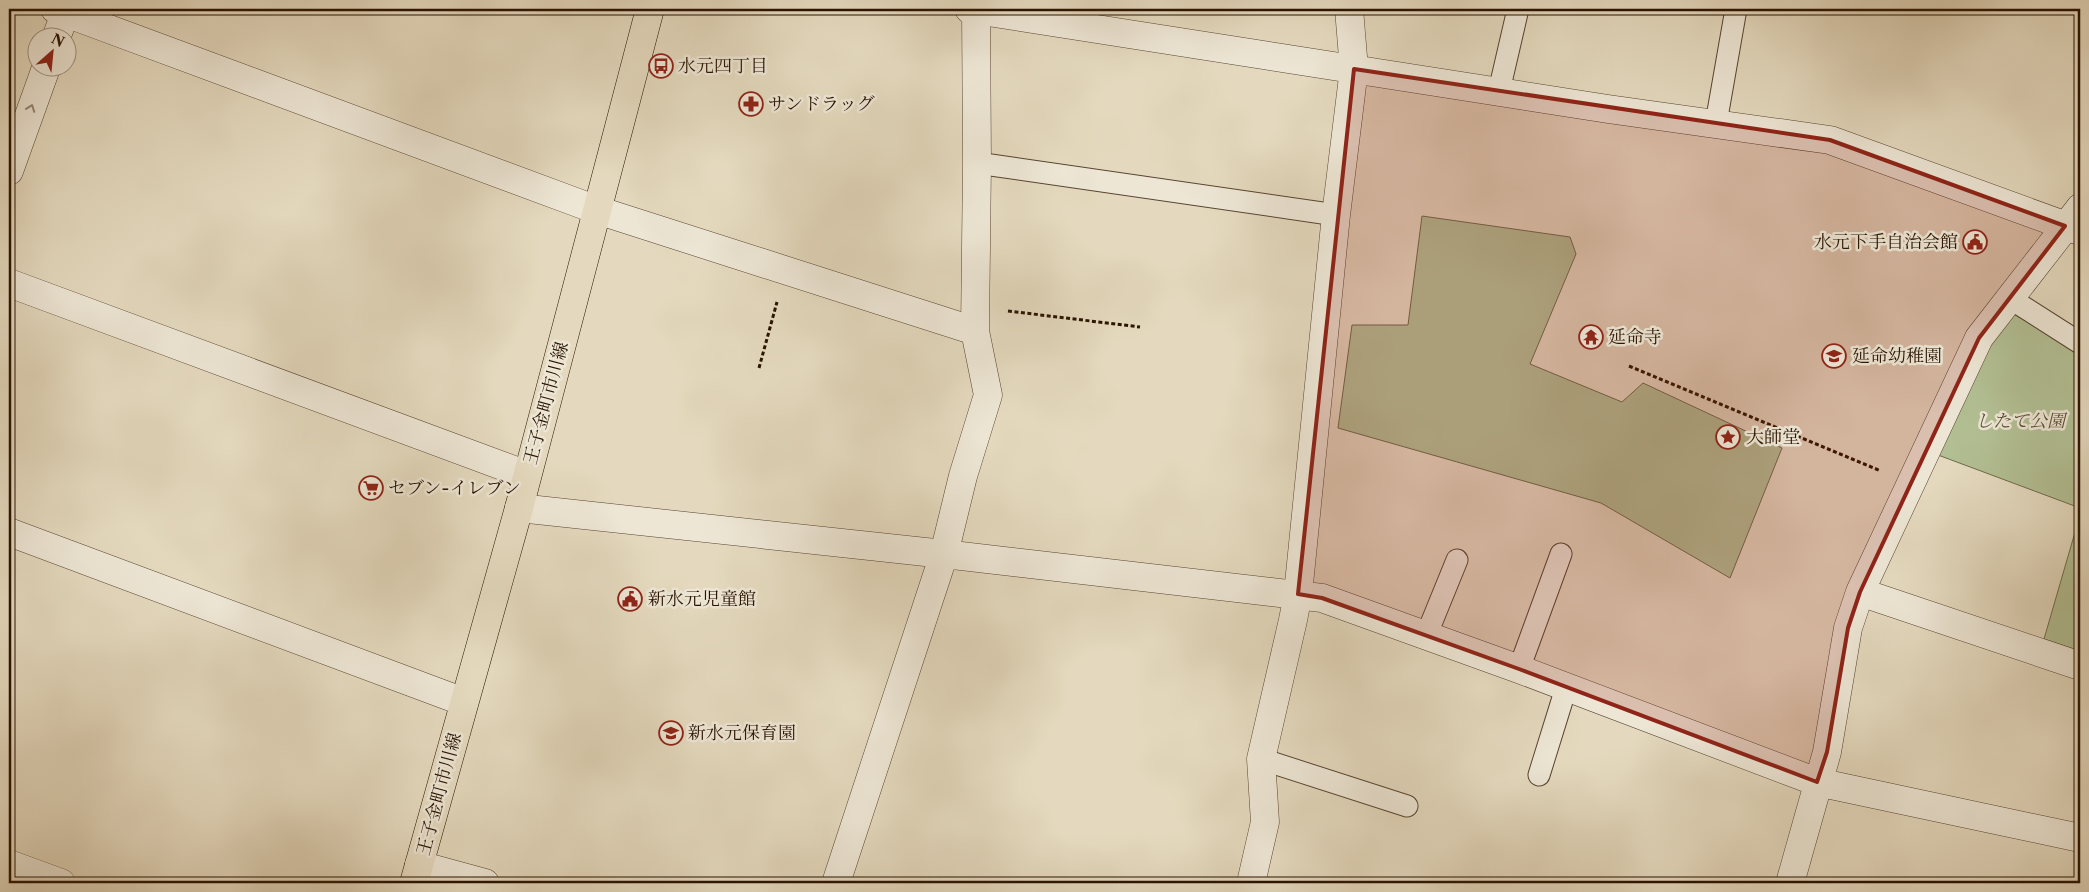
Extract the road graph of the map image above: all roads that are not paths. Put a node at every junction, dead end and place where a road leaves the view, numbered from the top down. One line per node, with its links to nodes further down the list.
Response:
1 (650, 9): 13 (main road, 王子金町市川線)
2 (1349, 9): 7 (street)
3 (1518, 9): 9 (lane)
4 (1736, 9): 10 (lane)
5 (973, 10): 7 (street); 11 (street)
6 (61, 17): 13 (street)
7 (1354, 69): 9 (street); 14 (street)
8 (42, 78): 12 (street, one-way to 8)
9 (1499, 91): 10 (street)
10 (1716, 123): 15 (street)
11 (977, 163): 14 (lane); 18 (street)
12 (9, 171)
13 (597, 210): 18 (street); 20 (main road, 王子金町市川線)
14 (1336, 215): 27 (street)
15 (2075, 222): 17 (street)
16 (9, 283): 20 (street)
17 (2010, 299): 19 (lane); 26 (street)
18 (975, 319): 23 (street)
19 (2080, 343)
20 (527, 475): 21 (main road, 王子金町市川線)
21 (519, 508): 23 (street); 32 (main road, 王子金町市川線)
22 (9, 532): 32 (street)
23 (944, 554): 27 (street); 42 (street)
24 (1561, 554): 30 (lane)
25 (1457, 560): 28 (lane)
26 (1860, 592): 29 (street); 35 (street)
27 (1298, 594): 28 (street); 33 (street)
28 (1426, 636): 30 (street)
29 (2080, 666)
30 (1519, 669): 31 (street)
31 (1566, 688): 34 (lane); 35 (street)
32 (464, 702): 39 (main road, 王子金町市川線)
33 (1261, 759): 36 (lane); 43 (street)
34 (1539, 775)
35 (1817, 782): 37 (street); 44 (street)
36 (1407, 806)
37 (2080, 838)
38 (9, 864): 40 (street)
39 (417, 874): 41 (street)
40 (60, 883)
41 (485, 883)
42 (836, 883)
43 (1251, 883)
44 (1790, 883)

